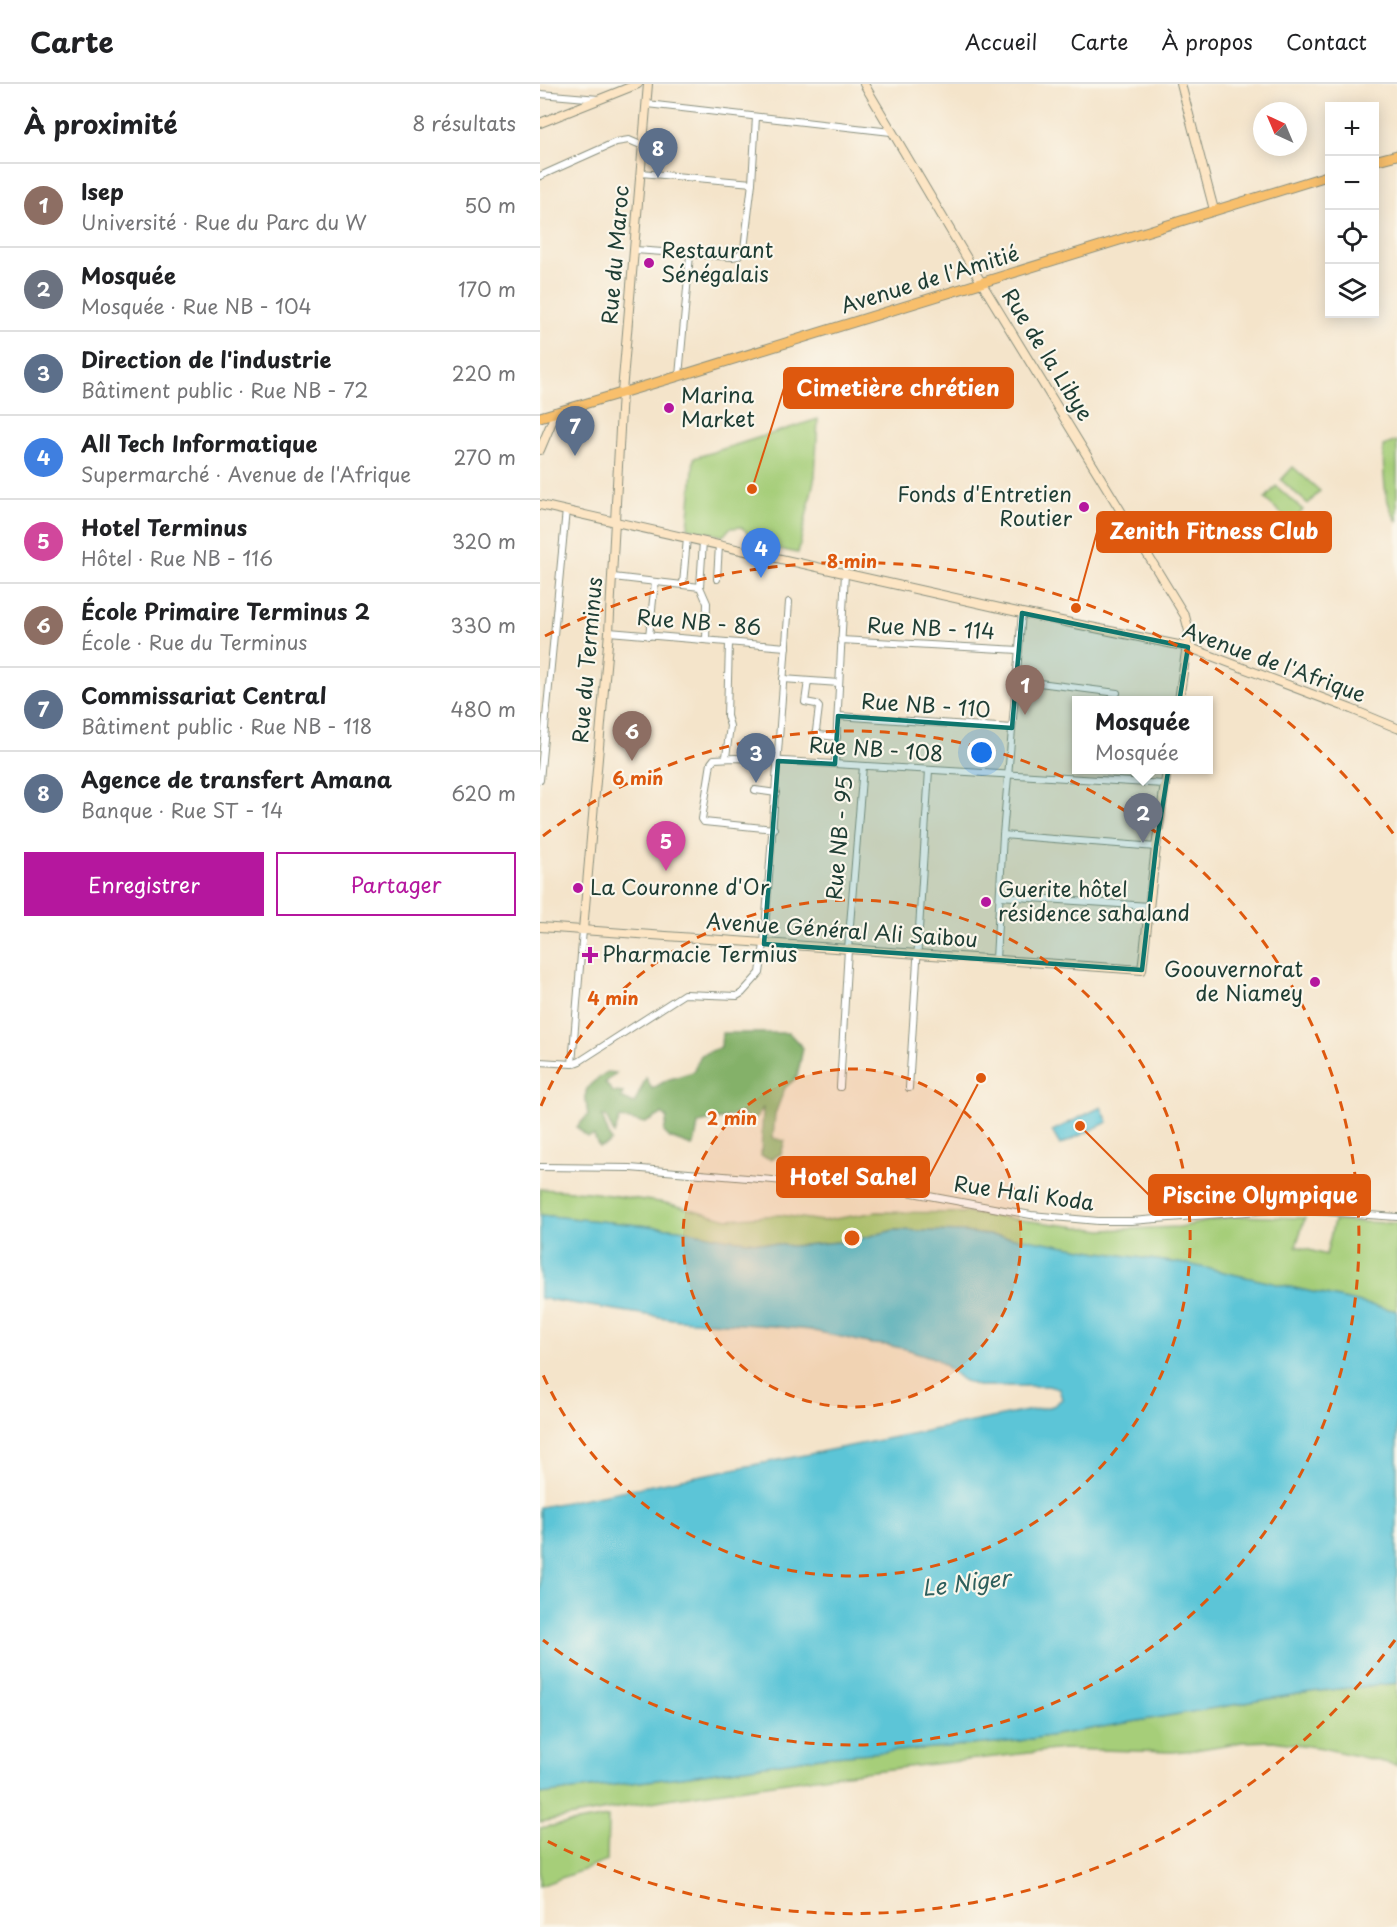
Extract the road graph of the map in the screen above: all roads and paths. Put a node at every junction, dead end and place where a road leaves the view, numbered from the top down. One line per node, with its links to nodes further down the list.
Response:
1 (638, 84): 6 (street)
2 (648, 84): 7 (street, Rue du Maroc)
3 (864, 84): 10 (street, Rue de la Libye)
4 (1181, 84): 18 (street)
5 (540, 94): 6 (street)
6 (599, 99): 9 (street)
7 (647, 104): 8 (street); 11 (street, Rue du Maroc)
8 (756, 117): 10 (street); 17 (street)
9 (540, 123)
10 (891, 132): 21 (street, Rue de la Libye)
11 (643, 146): 14 (street, Rue du Maroc); 15 (street)
12 (1397, 154): 13 (main road)
13 (1379, 159)
14 (641, 173): 17 (street); 19 (street, Rue du Maroc)
15 (540, 176)
16 (1325, 176): 18 (main road, Avenue de l'Amitié)
17 (752, 183): 20 (street)
18 (1214, 210): 21 (main road, Avenue de l'Amitié)
19 (635, 249): 20 (street); 23 (street, Rue du Maroc)
20 (690, 255): 22 (street)
21 (981, 282): 22 (main road, Avenue de l'Amitié); 47 (street, Rue de la Libye)
22 (679, 376): 23 (main road, Avenue de l'Amitié)
23 (622, 393): 24 (main road, Avenue de l'Amitié); 29 (street, Rue du Terminus)
24 (555, 412): 25 (main road, Avenue de l'Amitié); 26 (street)
25 (540, 417)
26 (540, 450)
27 (540, 505): 28 (street, Avenue de l'Afrique)
28 (566, 510): 29 (street, Avenue de l'Afrique); 66 (street)
29 (615, 522): 30 (street, Avenue de l'Afrique); 34 (street, Rue du Terminus)
30 (687, 538): 31 (street, Avenue de l'Afrique); 37 (street)
31 (703, 541): 32 (street, Avenue de l'Afrique); 38 (street)
32 (719, 545): 33 (street, Avenue de l'Afrique); 35 (street)
33 (845, 573): 40 (street, Avenue de l'Afrique); 44 (street)
34 (613, 577): 36 (street); 41 (street, Rue du Terminus)
35 (717, 579)
36 (655, 582): 37 (street); 42 (street)
37 (683, 584): 38 (street)
38 (700, 587): 43 (street)
39 (789, 602): 46 (street)
40 (1022, 613): 47 (street, Avenue de l'Afrique); 48 (street)
41 (609, 632): 42 (street, Rue NB - 86); 76 (street, Rue du Terminus)
42 (649, 636): 43 (street, Rue NB - 86)
43 (706, 640): 45 (street, Rue NB - 86)
44 (841, 640): 48 (street, Rue NB - 114); 52 (street)
45 (729, 643): 46 (street, Rue NB - 86); 59 (street)
46 (786, 646): 49 (street)
47 (1188, 647): 54 (street, Rue de la Libye); 57 (street, Avenue de l'Afrique)
48 (1019, 650): 50 (street)
49 (783, 679): 51 (street); 60 (street)
50 (1016, 680): 53 (street); 56 (street)
51 (808, 681): 52 (street); 58 (street)
52 (839, 683): 55 (street)
53 (1117, 693)
54 (1180, 696)
55 (838, 716): 56 (street, Rue NB - 110); 58 (street)
56 (1012, 728): 65 (street)
57 (1397, 728)
58 (837, 737): 61 (street)
59 (726, 757): 60 (street, Rue NB - 108); 70 (street, Rue NB - 108)
60 (778, 761): 61 (street, Rue NB - 108); 69 (street)
61 (835, 764): 62 (street, Rue NB - 108)
62 (862, 766): 63 (street, Rue NB - 108); 78 (street, Rue NB - 95)
63 (929, 770): 65 (street, Rue NB - 108); 79 (street)
64 (1166, 774): 67 (street)
65 (1008, 775): 67 (street, Rue NB - 108); 71 (street)
66 (540, 780)
67 (1164, 784): 72 (street)
68 (755, 790): 69 (street)
69 (776, 793): 70 (street)
70 (774, 829): 77 (street)
71 (1003, 835): 72 (street); 73 (street)
72 (1156, 847): 74 (street)
73 (1000, 896): 74 (street); 80 (street)
74 (1149, 906): 80 (street, Avenue Général Ali Saibou)
75 (540, 927): 76 (street, Avenue Général Ali Saibou)
76 (583, 930): 77 (street, Avenue Général Ali Saibou); 82 (street)
77 (765, 944): 78 (street, Avenue Général Ali Saibou); 82 (street)
78 (848, 949): 79 (street, Avenue Général Ali Saibou); 83 (street, Rue NB - 95)
79 (918, 954): 80 (street, Avenue Général Ali Saibou); 84 (street)
80 (996, 958)
81 (540, 1062): 82 (street)
82 (572, 1064)
83 (840, 1087)
84 (909, 1088)
85 (540, 1167): 86 (street, Rue Hali Koda)
86 (1397, 1217)

